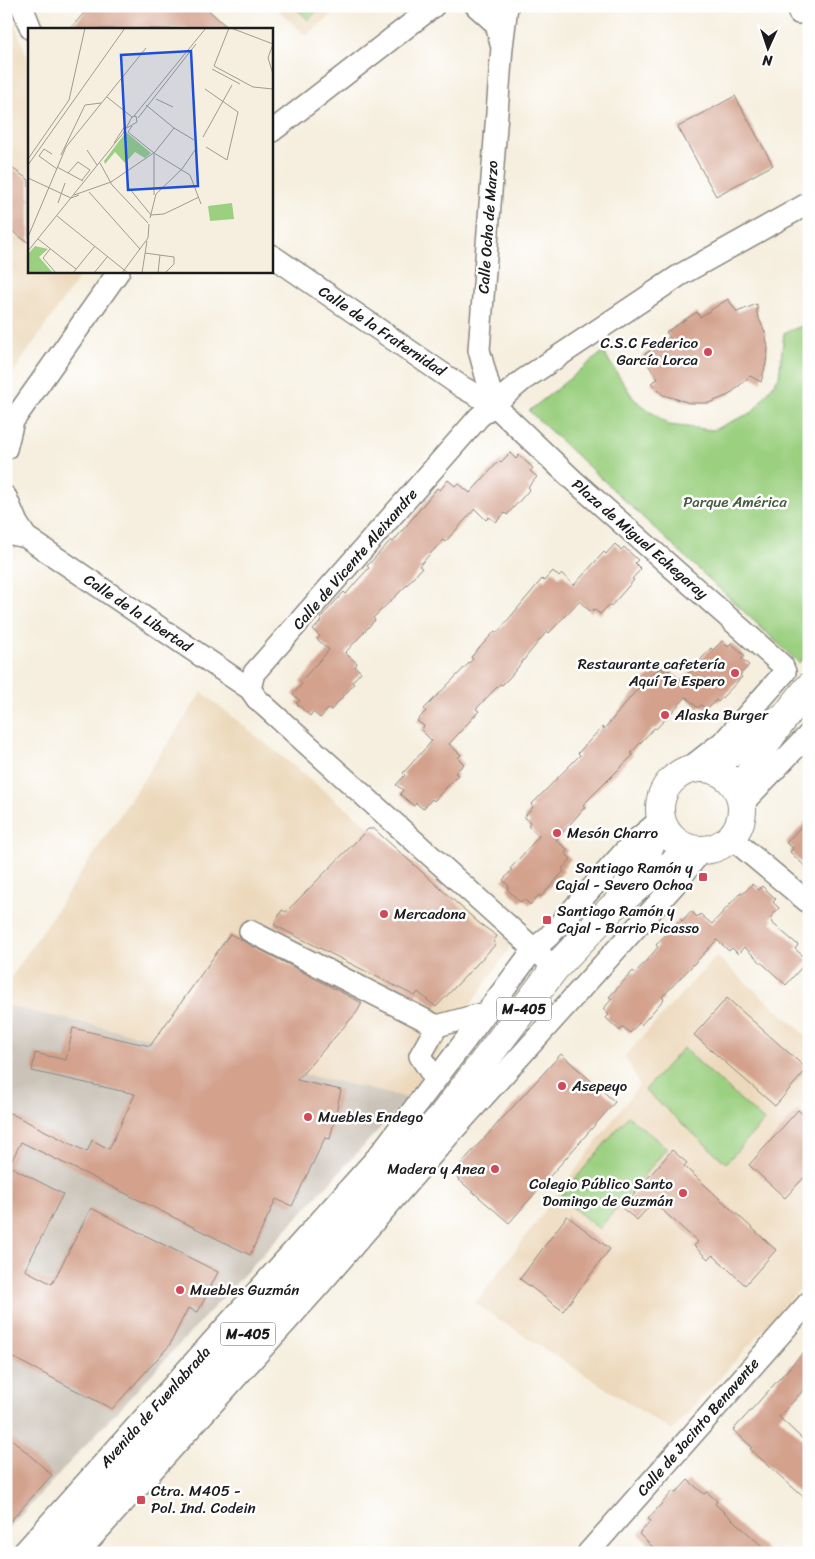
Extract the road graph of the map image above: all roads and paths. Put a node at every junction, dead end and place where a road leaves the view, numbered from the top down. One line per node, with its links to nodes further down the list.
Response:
1 (22, 6): 5 (street)
2 (434, 6): 7 (street)
3 (476, 6): 6 (street, Calle Ocho de Marzo)
4 (507, 6): 6 (street, Calle Ocho de Marzo)
5 (31, 28)
6 (502, 47): 11 (street, Calle Ocho de Marzo)
7 (272, 131)
8 (809, 203): 11 (street, Calle de Vicente Aleixandre)
9 (272, 256): 11 (street, Calle de la Fraternidad)
10 (118, 272): 12 (street)
11 (494, 405): 17 (street, Calle de Vicente Aleixandre); 20 (street, Plaza de Miguel Echegaray)
12 (10, 423): 13 (street)
13 (6, 450)
14 (6, 497): 15 (street, Calle de la Libertad)
15 (16, 535): 17 (street, Calle de la Libertad)
16 (809, 687): 18 (main road, M-405)
17 (250, 689): 28 (street)
18 (789, 711): 20 (main road, M-405); 21 (main road, M-405)
19 (809, 734): 21 (street)
20 (698, 768): 21 (main road); 22 (main road, M-405)
21 (741, 802): 23 (main road, M-405)
22 (661, 822): 24 (main road); 26 (main road, M-405); 28 (street, Avenida de Fuenlabrada)
23 (730, 837): 24 (main road, M-405); 25 (street)
24 (699, 850): 26 (main road, M-405); 33 (street)
25 (809, 903)
26 (612, 908): 29 (main road, M-405)
27 (250, 930): 31 (street)
28 (534, 949): 29 (street); 30 (street, Avenida de Fuenlabrada)
29 (555, 968): 33 (main road, M-405)
30 (486, 1013): 31 (street); 32 (street, Avenida de Fuenlabrada)
31 (437, 1026): 32 (street)
32 (435, 1079): 35 (street, Avenida de Fuenlabrada)
33 (447, 1124): 36 (main road, Avenida de Fuenlabrada / M-405); 37 (street)
34 (809, 1302): 38 (street, Calle de Jacinto Benavente)
35 (23, 1553)
36 (52, 1553)
37 (78, 1553)
38 (588, 1553)

